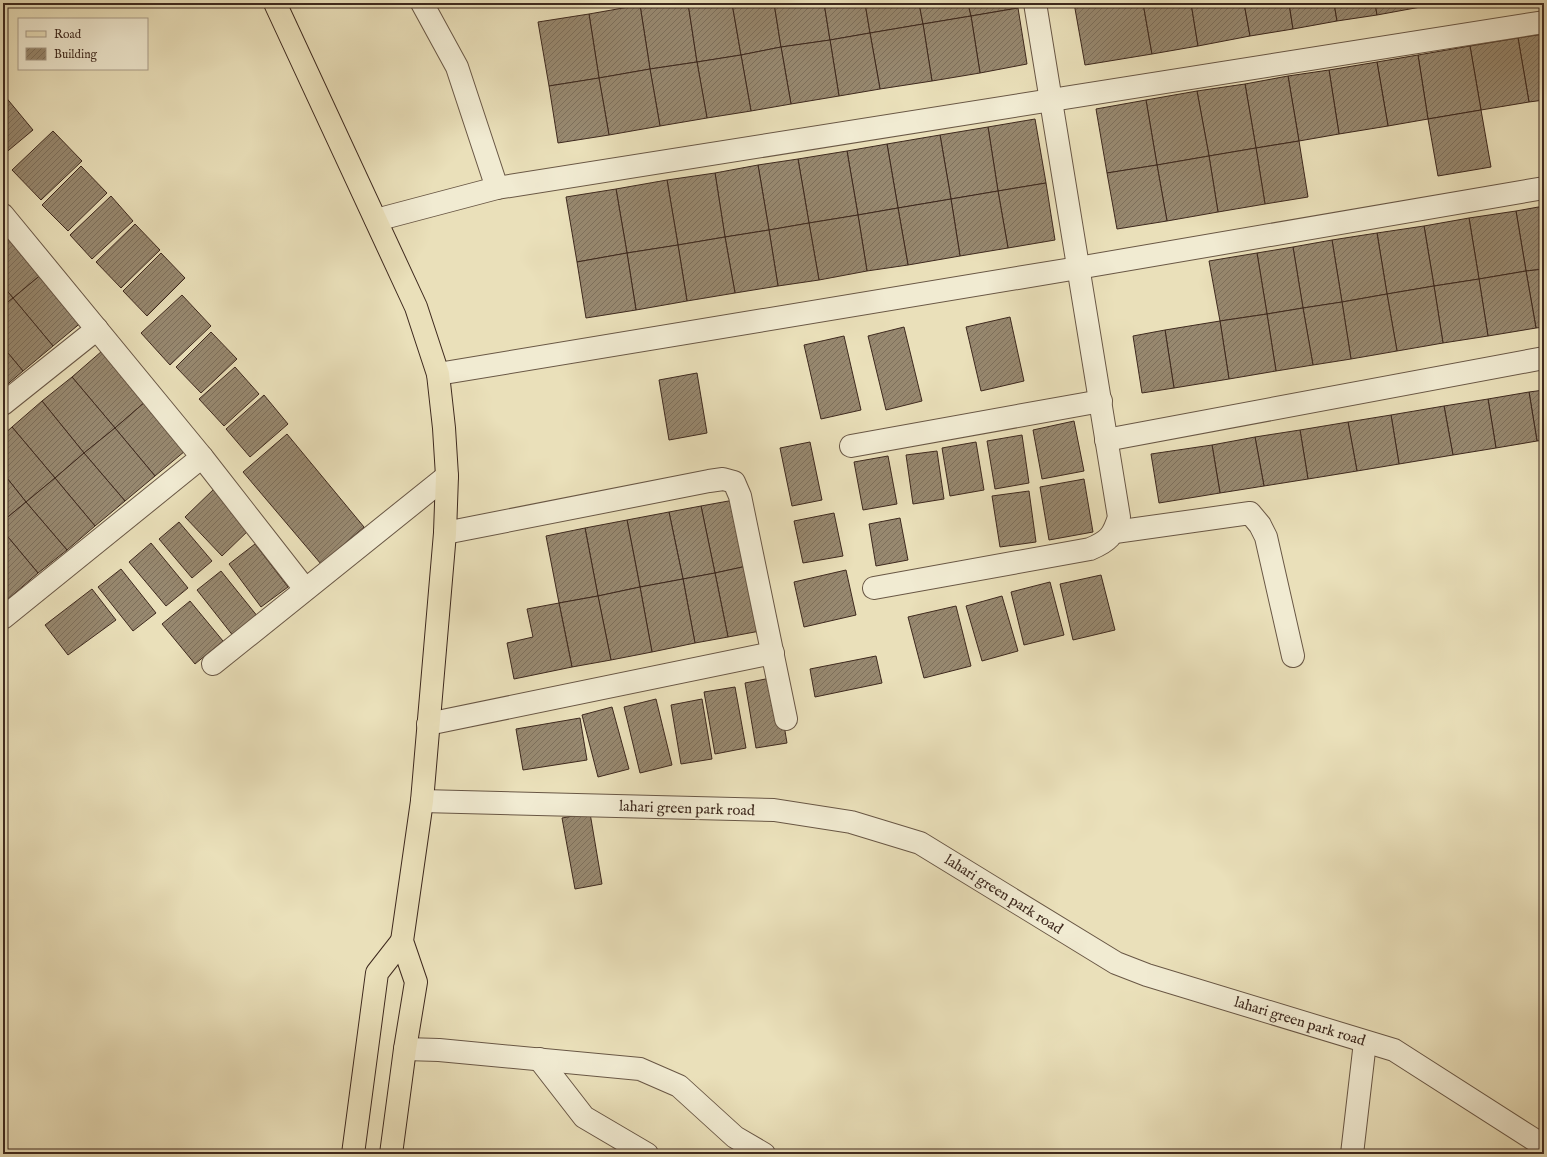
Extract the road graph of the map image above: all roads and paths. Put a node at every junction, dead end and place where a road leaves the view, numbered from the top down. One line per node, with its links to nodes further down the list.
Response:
1 (275, 3): 9 (main road)
2 (422, 3): 6 (street)
3 (1035, 3): 5 (street)
4 (1544, 22): 5 (street)
5 (1051, 100): 6 (street); 10 (street)
6 (497, 188): 9 (street)
7 (1544, 188): 10 (street)
8 (3, 215): 11 (street)
9 (376, 220): 13 (main road)
10 (1078, 268): 13 (street); 14 (street)
11 (97, 328): 15 (street); 18 (street)
12 (1544, 358): 16 (street)
13 (438, 374): 19 (main road)
14 (1101, 401): 16 (street); 17 (street)
15 (3, 404)
16 (1106, 440): 20 (street)
17 (851, 446)
18 (202, 457): 23 (street); 24 (street)
19 (447, 476): 21 (main road); 23 (street)
20 (1114, 532): 22 (street); 26 (street)
21 (445, 533): 25 (street); 29 (main road)
22 (874, 588)
23 (305, 589): 27 (street)
24 (3, 618)
25 (773, 653): 28 (street); 29 (street)
26 (1292, 656)
27 (214, 664)
28 (786, 719)
29 (428, 724): 30 (main road)
30 (422, 801): 31 (main road); 32 (street, lahari green park road)
31 (402, 941): 33 (main road); 36 (main road)
32 (1365, 1042): 35 (street, lahari green park road); 40 (street)
33 (405, 1050): 34 (street); 37 (main road)
34 (539, 1059): 38 (street); 39 (street)
35 (1544, 1146)
36 (353, 1154)
37 (392, 1154)
38 (648, 1154)
39 (764, 1154)
40 (1352, 1154)

